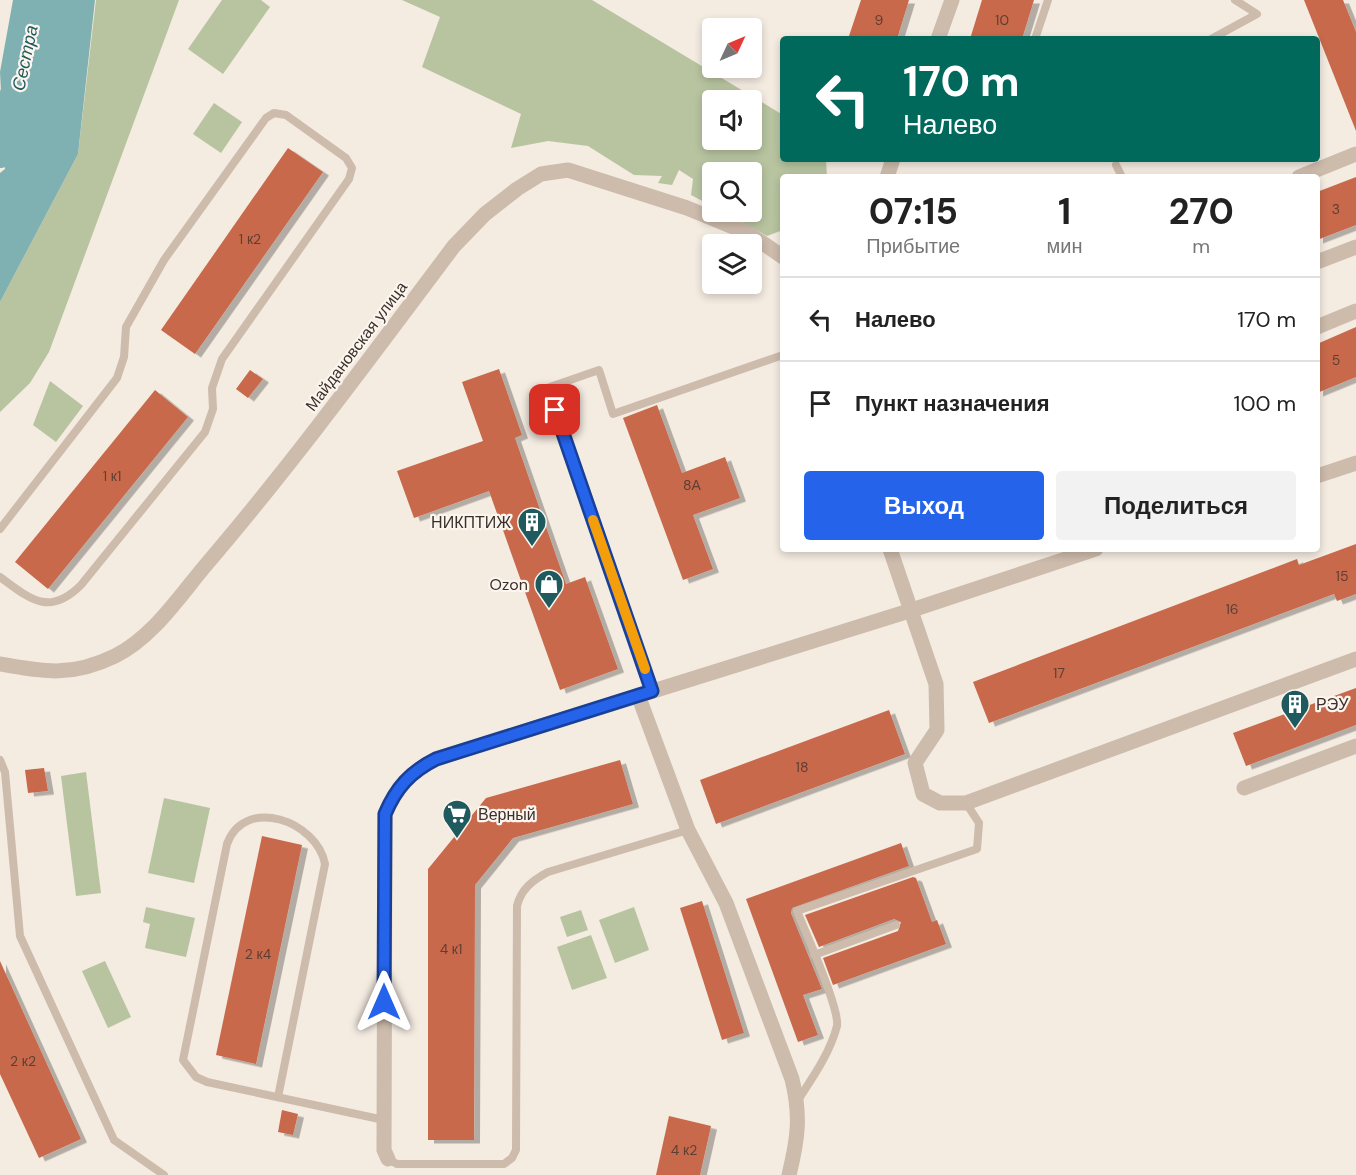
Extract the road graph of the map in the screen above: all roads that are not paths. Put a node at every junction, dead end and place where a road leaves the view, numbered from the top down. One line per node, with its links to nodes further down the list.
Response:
1 (952, 0): 4 (street)
2 (1048, 0): 5 (lane)
3 (1235, 0): 6 (lane)
4 (939, 36)
5 (1036, 36)
6 (1217, 36)
7 (1356, 154): 10 (street)
8 (1116, 165): 9 (lane)
9 (1120, 174)
10 (1306, 174)
11 (1356, 247): 13 (street)
12 (780, 251): 25 (street, Майдановская улица)
13 (1320, 261)
14 (1356, 311): 15 (street)
15 (1320, 326)
16 (780, 356): 26 (lane)
17 (1356, 463): 18 (street)
18 (1320, 475)
19 (0, 529): 22 (lane)
20 (891, 552): 23 (street)
21 (1087, 552): 23 (street)
22 (0, 577)
23 (909, 610): 26 (street); 30 (street)
24 (1356, 659): 30 (street)
25 (0, 664)
26 (645, 693): 31 (street); 36 (street)
27 (1356, 746): 29 (street)
28 (0, 759): 38 (lane)
29 (1244, 788)
30 (966, 804): 33 (lane)
31 (688, 830): 35 (street); 37 (lane)
32 (896, 925): 33 (lane)
33 (814, 955): 35 (lane)
34 (278, 1097): 34 (lane); 36 (lane)
35 (797, 1101): 39 (street)
36 (384, 1120): 37 (street)
37 (388, 1159)
38 (164, 1175)
39 (789, 1175)

